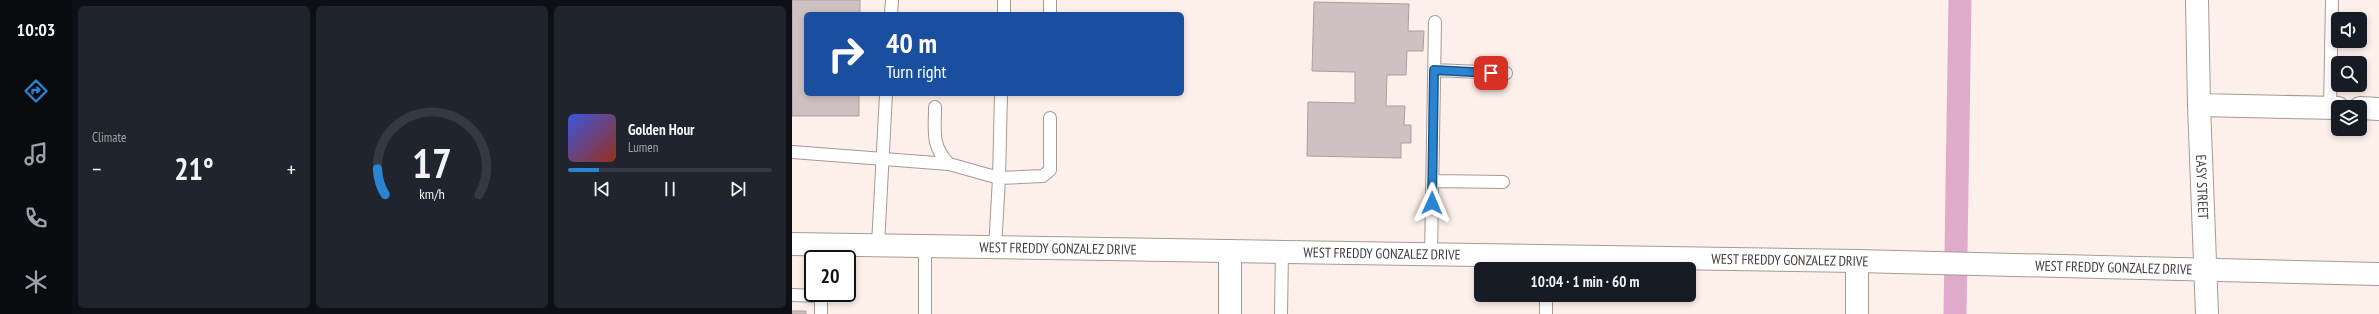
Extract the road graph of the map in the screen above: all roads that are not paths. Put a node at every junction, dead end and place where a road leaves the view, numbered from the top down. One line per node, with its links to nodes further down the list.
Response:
1 (892, 0): 6 (lane)
2 (1004, 0): 7 (lane)
3 (1050, 0): 8 (lane)
4 (2197, 0): 15 (main road, EASY STREET)
5 (2332, 0): 14 (lane)
6 (891, 12)
7 (1004, 12)
8 (1050, 12)
9 (1435, 22): 10 (lane)
10 (1434, 70): 11 (lane); 25 (lane)
11 (1506, 73)
12 (886, 96): 22 (lane)
13 (1001, 96): 24 (lane)
14 (2334, 100)
15 (2199, 105): 17 (main road); 39 (main road, EASY STREET)
16 (935, 107): 23 (lane)
17 (2331, 108)
18 (2367, 108): 19 (main road)
19 (2379, 109)
20 (1050, 118): 24 (lane)
21 (792, 152): 22 (lane)
22 (882, 158): 23 (lane); 28 (lane)
23 (949, 164): 24 (lane)
24 (999, 178): 30 (lane)
25 (1432, 181): 26 (lane); 35 (lane)
26 (1503, 182)
27 (792, 244): 31 (main road, WEST FREDDY GONZALEZ DRIVE)
28 (878, 246): 29 (main road, WEST FREDDY GONZALEZ DRIVE); 32 (main road, WEST FREDDY GONZALEZ DRIVE)
29 (925, 246): 30 (main road, WEST FREDDY GONZALEZ DRIVE); 46 (lane)
30 (995, 248): 33 (main road, WEST FREDDY GONZALEZ DRIVE)
31 (814, 250)
32 (841, 250)
33 (1230, 251): 34 (main road, WEST FREDDY GONZALEZ DRIVE); 47 (main road)
34 (1282, 252): 35 (main road, WEST FREDDY GONZALEZ DRIVE); 48 (lane)
35 (1431, 255): 37 (main road, WEST FREDDY GONZALEZ DRIVE)
36 (1857, 261): 38 (main road, WEST FREDDY GONZALEZ DRIVE); 39 (main road, WEST FREDDY GONZALEZ DRIVE); 50 (main road)
37 (1532, 262)
38 (1696, 262)
39 (2206, 270): 40 (main road, WEST FREDDY GONZALEZ DRIVE); 51 (main road, EASY STREET)
40 (2379, 274)
41 (804, 295): 42 (lane)
42 (792, 296)
43 (821, 302): 45 (lane)
44 (1546, 302): 49 (lane)
45 (821, 314)
46 (925, 314)
47 (1230, 314)
48 (1281, 314)
49 (1546, 314)
50 (1857, 314)
51 (2207, 314)

